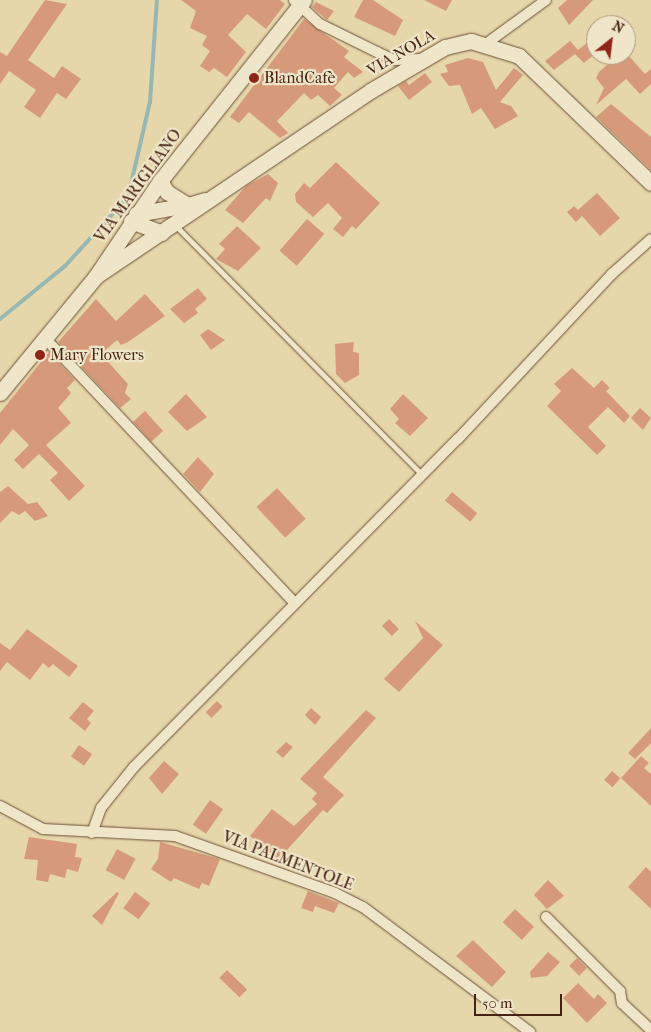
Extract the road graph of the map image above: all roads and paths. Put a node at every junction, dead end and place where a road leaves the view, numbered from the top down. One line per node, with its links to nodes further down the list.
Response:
1 (546, 0): 3 (street)
2 (300, 2): 4 (street); 5 (street, VIA MARIGLIANO)
3 (487, 43): 4 (street, VIA NOLA); 6 (street, VIA NOLA)
4 (421, 59): 7 (street, VIA NOLA)
5 (160, 181): 8 (street); 9 (street, VIA MARIGLIANO)
6 (651, 183)
7 (206, 199): 8 (street, VIA NOLA); 10 (street, VIA NOLA)
8 (188, 205): 9 (street, VIA NOLA)
9 (134, 217): 10 (street); 12 (street, VIA MARIGLIANO)
10 (168, 229): 12 (street, VIA NOLA); 15 (lane)
11 (651, 239): 15 (street)
12 (96, 276): 13 (street, VIA MARIGLIANO)
13 (44, 337): 14 (street, VIA MARIGLIANO); 16 (street)
14 (0, 393)
15 (422, 475): 16 (street)
16 (295, 603): 18 (street)
17 (0, 806): 18 (street, VIA PALMENTOLE)
18 (92, 833): 21 (street, VIA PALMENTOLE)
19 (546, 917): 20 (street)
20 (651, 1030)
21 (530, 1032)

